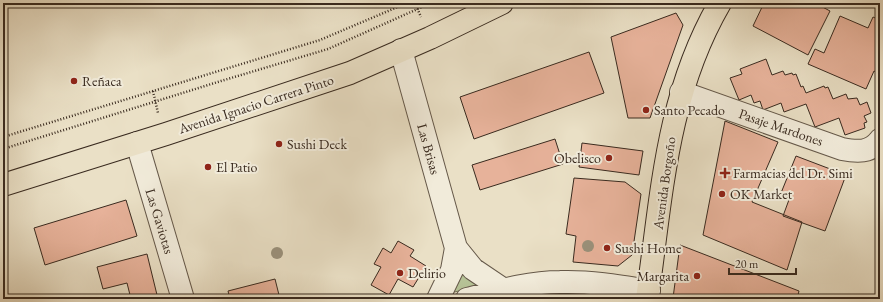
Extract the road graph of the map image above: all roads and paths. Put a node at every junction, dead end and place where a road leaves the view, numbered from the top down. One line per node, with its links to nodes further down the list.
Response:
1 (407, 3): 7 (path)
2 (431, 3): 10 (path)
3 (502, 3): 5 (main road, Avenida Ignacio Carrera Pinto)
4 (720, 3): 6 (main road, Avenida Borgoño)
5 (401, 50): 9 (main road, Avenida Ignacio Carrera Pinto); 12 (street, Las Brisas)
6 (681, 92): 8 (street, Pasaje Mardones); 14 (main road, Avenida Borgoño)
7 (3, 136)
8 (880, 140)
9 (137, 143): 11 (main road, Avenida Ignacio Carrera Pinto); 15 (street, Las Gaviotas)
10 (3, 149)
11 (3, 185)
12 (456, 248): 13 (street, Las Brisas); 16 (street, Las Brisas)
13 (504, 290): 14 (street); 17 (street)
14 (648, 295)
15 (183, 299)
16 (438, 299)
17 (467, 299)

